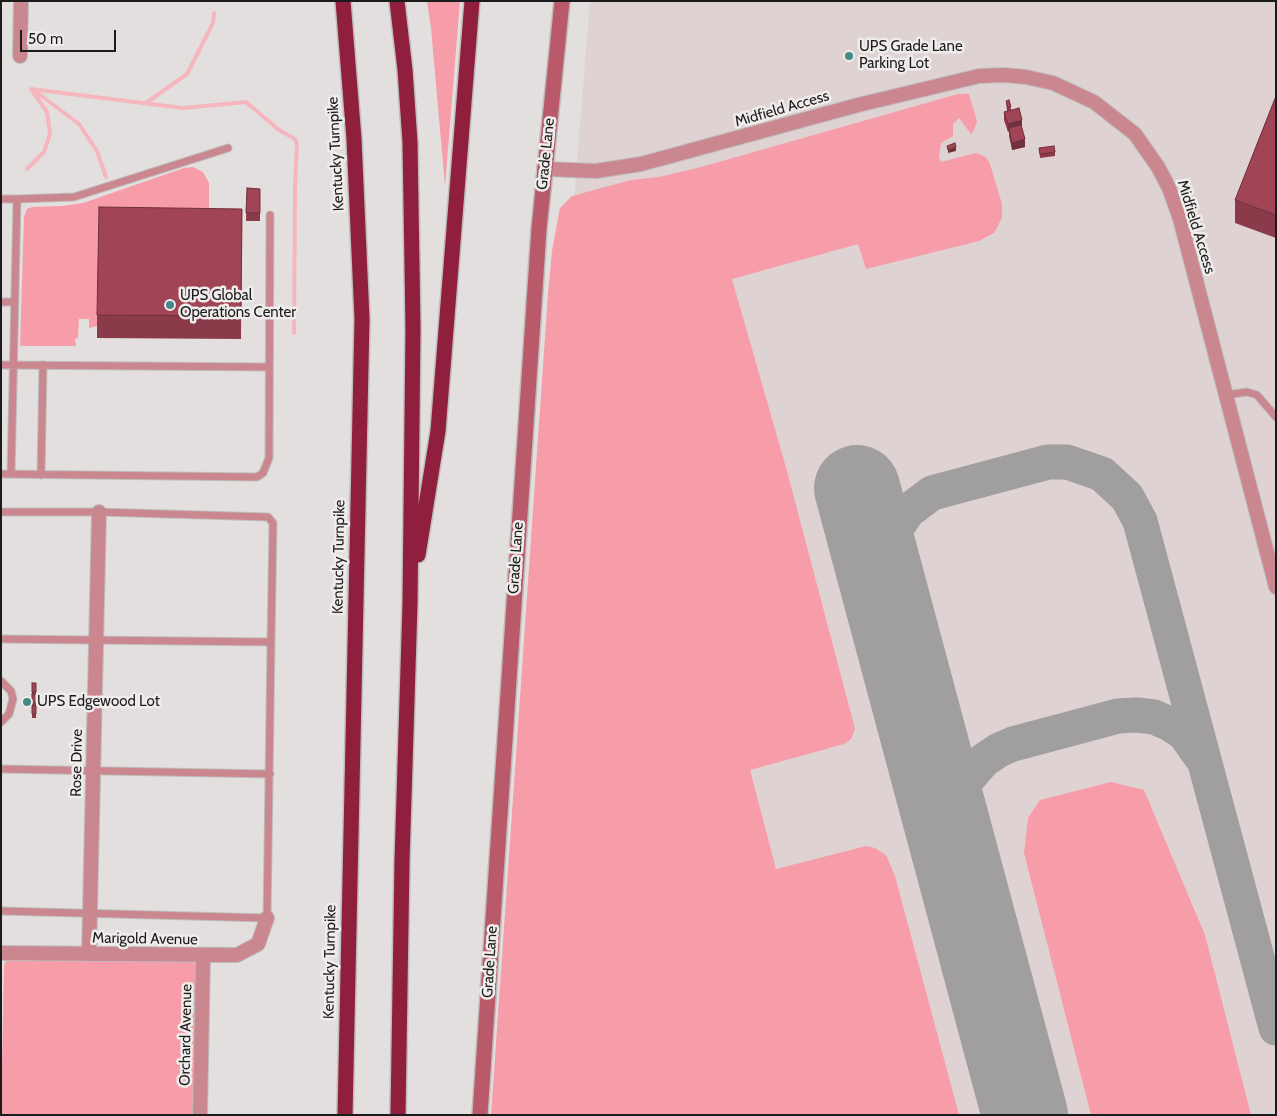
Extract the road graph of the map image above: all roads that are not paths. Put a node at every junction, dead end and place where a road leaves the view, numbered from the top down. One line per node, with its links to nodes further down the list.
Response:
1 (21, 1): 6 (street)
2 (343, 1): 42 (highway, Kentucky Turnpike)
3 (397, 1): 26 (highway)
4 (472, 1): 26 (highway)
5 (562, 1): 8 (main road, Grade Lane)
6 (20, 56)
7 (228, 148): 10 (lane)
8 (544, 169): 18 (street, Midfield Access); 44 (main road, Grade Lane)
9 (1, 199): 10 (lane)
10 (17, 199): 13 (lane)
11 (270, 215): 17 (lane)
12 (1, 302): 13 (lane)
13 (14, 302): 15 (lane)
14 (1, 365): 15 (lane)
15 (13, 365): 16 (lane); 21 (lane)
16 (43, 365): 17 (lane); 22 (lane)
17 (269, 367): 22 (lane)
18 (1226, 395): 19 (lane); 25 (street, Midfield Access)
19 (1276, 418)
20 (1, 474): 21 (lane)
21 (11, 474): 22 (lane)
22 (41, 475)
23 (1, 512): 24 (lane)
24 (99, 512): 28 (street, Rose Drive); 29 (lane)
25 (1276, 586)
26 (410, 604): 43 (highway)
27 (1, 639): 28 (lane)
28 (96, 639): 29 (lane); 33 (street, Rose Drive)
29 (271, 642): 34 (lane)
30 (1, 681): 31 (lane)
31 (1, 722)
32 (1, 769): 33 (lane)
33 (93, 771): 34 (lane); 36 (street, Rose Drive)
34 (270, 774): 37 (lane)
35 (1, 911): 36 (lane)
36 (90, 912): 37 (lane); 39 (street, Rose Drive)
37 (267, 918): 40 (street, Marigold Avenue)
38 (1, 953): 39 (street, Marigold Avenue)
39 (89, 954): 40 (street, Marigold Avenue)
40 (203, 956): 41 (street, Orchard Avenue)
41 (200, 1115)
42 (345, 1115)
43 (398, 1115)
44 (480, 1115)

